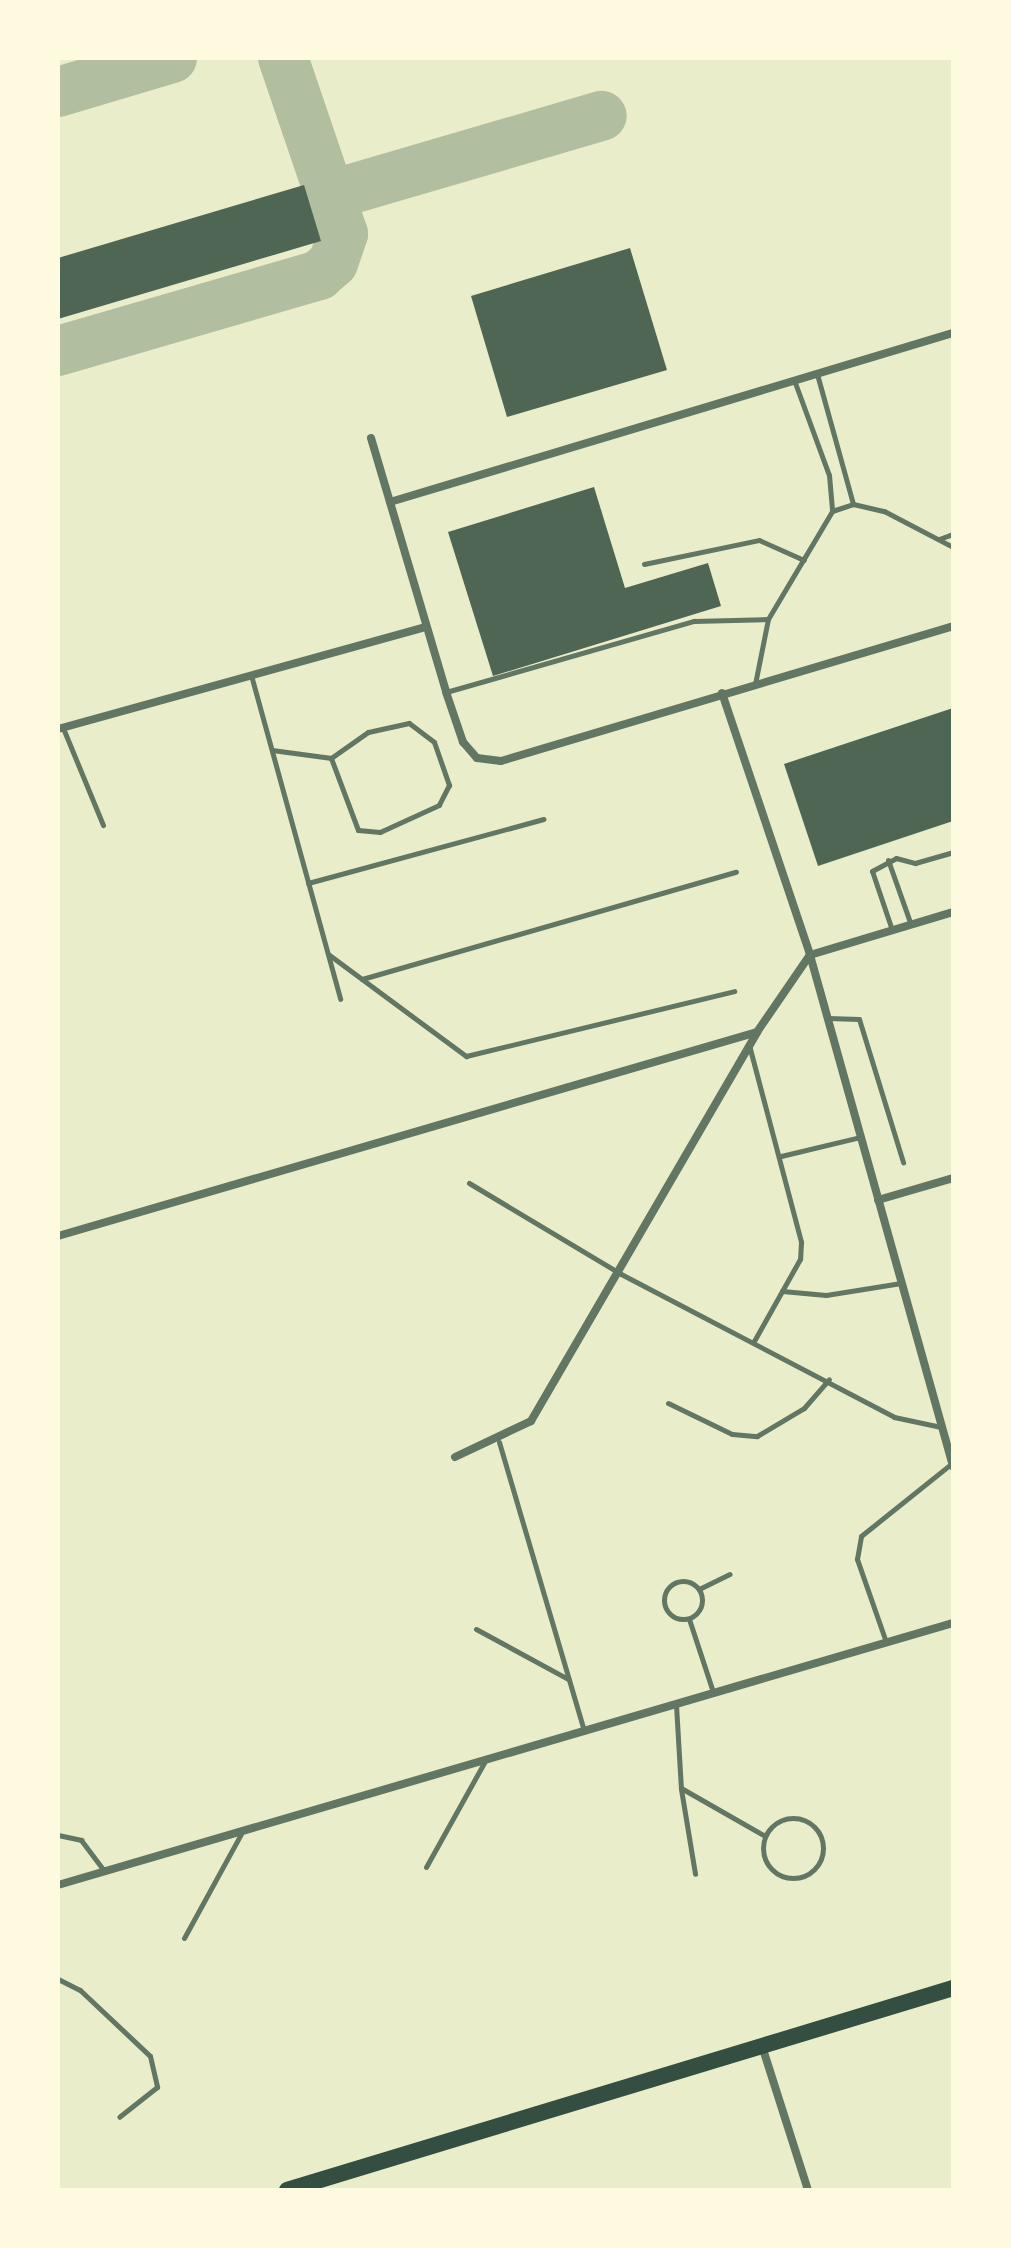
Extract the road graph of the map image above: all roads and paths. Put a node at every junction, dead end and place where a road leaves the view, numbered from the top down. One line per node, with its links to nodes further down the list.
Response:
1 (953, 333): 2 (street)
2 (817, 374): 3 (street); 6 (lane)
3 (794, 380): 5 (street); 7 (lane)
4 (371, 438): 5 (street)
5 (390, 502): 15 (street)
6 (853, 504): 7 (lane); 9 (lane)
7 (832, 511): 11 (lane)
8 (953, 534): 9 (lane)
9 (939, 539): 10 (lane)
10 (953, 547)
11 (804, 560): 12 (lane); 13 (lane)
12 (644, 564)
13 (768, 619): 17 (lane); 18 (lane)
14 (953, 626): 17 (street)
15 (425, 627): 16 (street); 18 (street)
16 (251, 675): 20 (street); 21 (lane)
17 (755, 684): 19 (street)
18 (446, 692): 19 (street)
19 (722, 693): 33 (street)
20 (60, 728): 24 (lane)
21 (272, 750): 22 (lane); 28 (lane)
22 (331, 758): 22 (lane)
23 (543, 819): 28 (lane)
24 (103, 825)
25 (953, 852): 26 (lane)
26 (888, 860): 30 (lane); 31 (lane)
27 (736, 872): 34 (lane)
28 (308, 883): 32 (lane)
29 (953, 912): 30 (street)
30 (911, 925): 31 (street)
31 (892, 930): 33 (street)
32 (328, 954): 34 (lane); 36 (lane)
33 (810, 955): 37 (street); 38 (street)
34 (362, 979): 35 (lane)
35 (734, 991)
36 (340, 999)
37 (827, 1018): 40 (street); 42 (lane)
38 (757, 1032): 39 (street); 46 (street)
39 (749, 1045): 41 (lane); 47 (street)
40 (860, 1137): 41 (lane); 45 (street)
41 (781, 1156): 49 (lane)
42 (903, 1162)
43 (953, 1178): 45 (street)
44 (469, 1183): 47 (lane)
45 (878, 1200): 48 (street)
46 (58, 1236)
47 (621, 1274): 50 (lane); 54 (street)
48 (901, 1283): 49 (lane); 53 (street)
49 (782, 1291): 50 (lane)
50 (754, 1341): 51 (lane)
51 (829, 1379): 52 (lane); 53 (lane)
52 (668, 1403)
53 (942, 1427): 56 (street)
54 (499, 1442): 55 (street); 63 (lane)
55 (455, 1457)
56 (952, 1465): 62 (lane)
57 (730, 1574): 58 (lane)
58 (699, 1589): 59 (lane); 59 (lane)
59 (689, 1619): 64 (lane)
60 (953, 1623): 62 (street)
61 (476, 1629): 63 (lane)
62 (886, 1642): 64 (street)
63 (569, 1679): 66 (lane)
64 (713, 1693): 65 (street)
65 (676, 1704): 66 (street); 68 (lane)
66 (584, 1731): 67 (street)
67 (485, 1760): 69 (street); 72 (lane)
68 (681, 1788): 71 (lane); 74 (lane)
69 (243, 1831): 73 (street); 76 (lane)
70 (58, 1835): 73 (lane)
71 (765, 1836): 71 (lane)
72 (426, 1867)
73 (105, 1872): 75 (street)
74 (695, 1874)
75 (58, 1885)
76 (184, 1938)
77 (58, 1979): 80 (lane)
78 (953, 1988): 79 (main road)
79 (761, 2044): 81 (main road); 82 (street)
80 (119, 2117)
81 (287, 2190)
82 (808, 2190)

